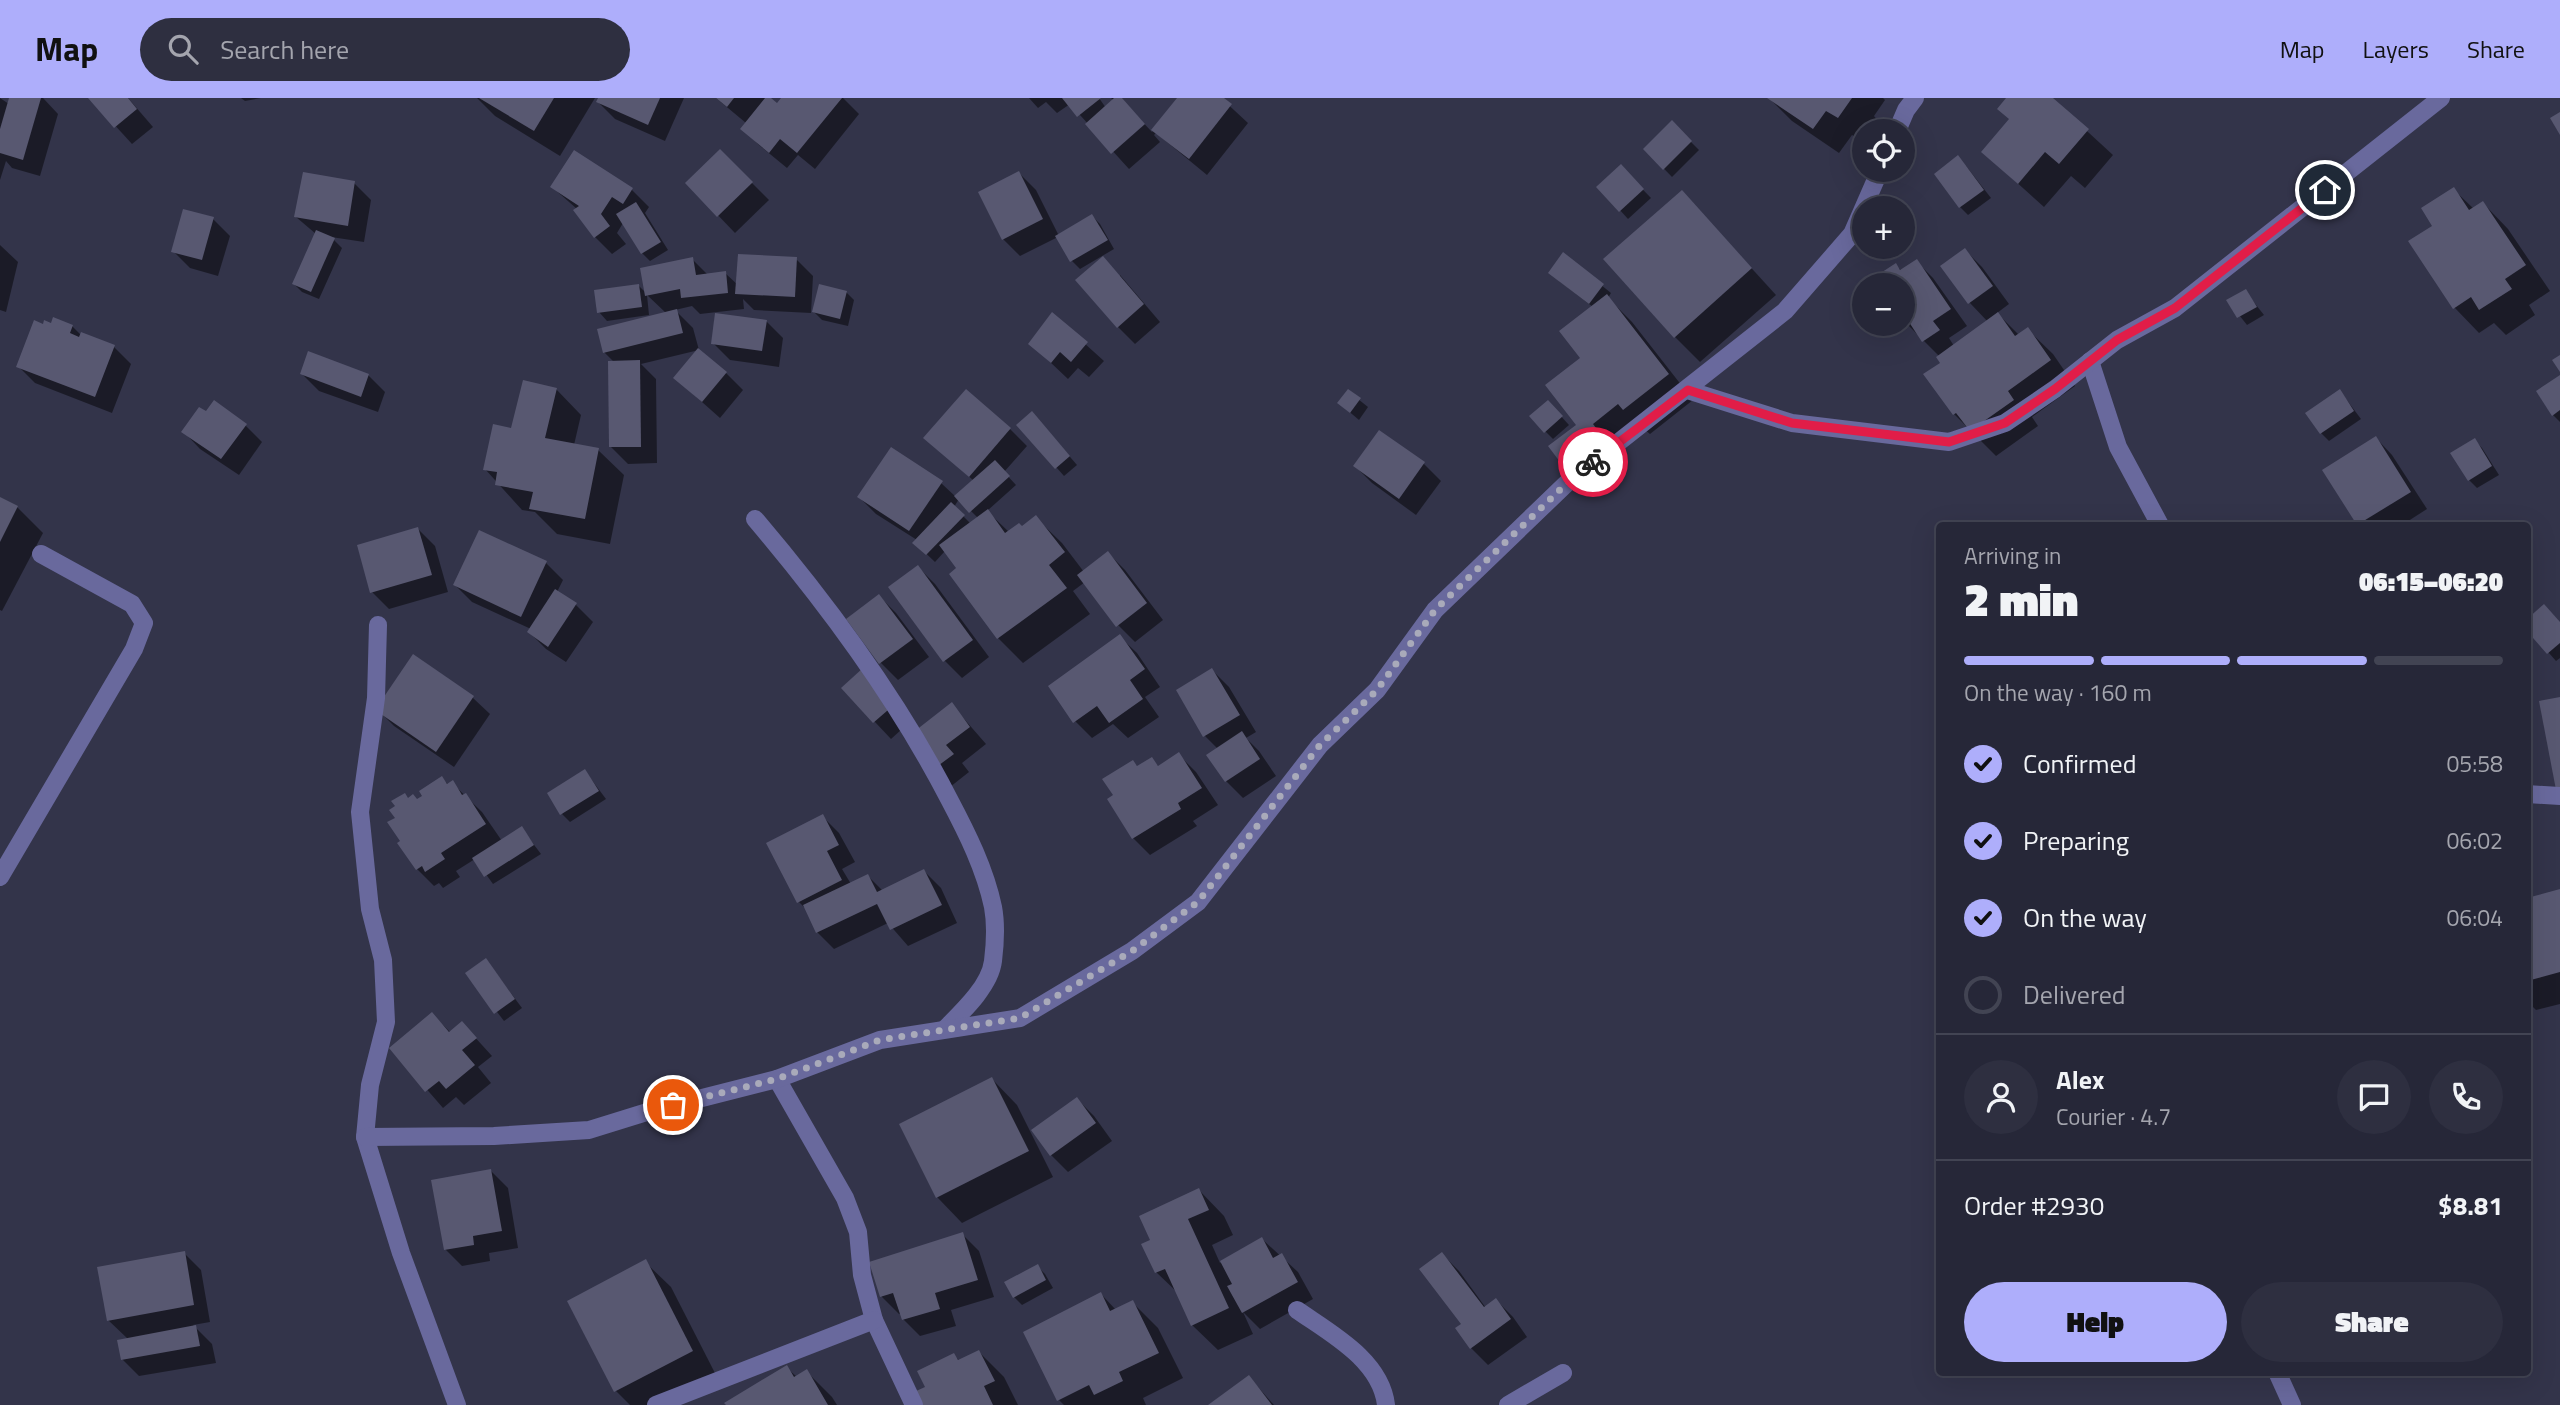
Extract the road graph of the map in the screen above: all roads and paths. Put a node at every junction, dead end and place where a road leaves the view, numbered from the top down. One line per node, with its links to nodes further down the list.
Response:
1 (1915, 98): 3 (street)
2 (2441, 98): 5 (street)
3 (1902, 119)
4 (1875, 182): 6 (street)
5 (2090, 360): 6 (street); 8 (street)
6 (1688, 390): 14 (street)
7 (755, 519): 14 (street)
8 (2158, 522)
9 (41, 555): 13 (street)
10 (378, 625): 16 (street)
11 (2531, 794): 12 (street)
12 (2560, 796)
13 (0, 877)
14 (945, 1029): 15 (street)
15 (777, 1079): 16 (street); 18 (street)
16 (365, 1137): 21 (street)
17 (1297, 1310): 24 (street)
18 (874, 1320): 22 (street); 23 (street)
19 (1563, 1373): 25 (street)
20 (2279, 1376): 26 (street)
21 (457, 1405)
22 (656, 1405)
23 (914, 1405)
24 (1386, 1405)
25 (1508, 1405)
26 (2292, 1405)

